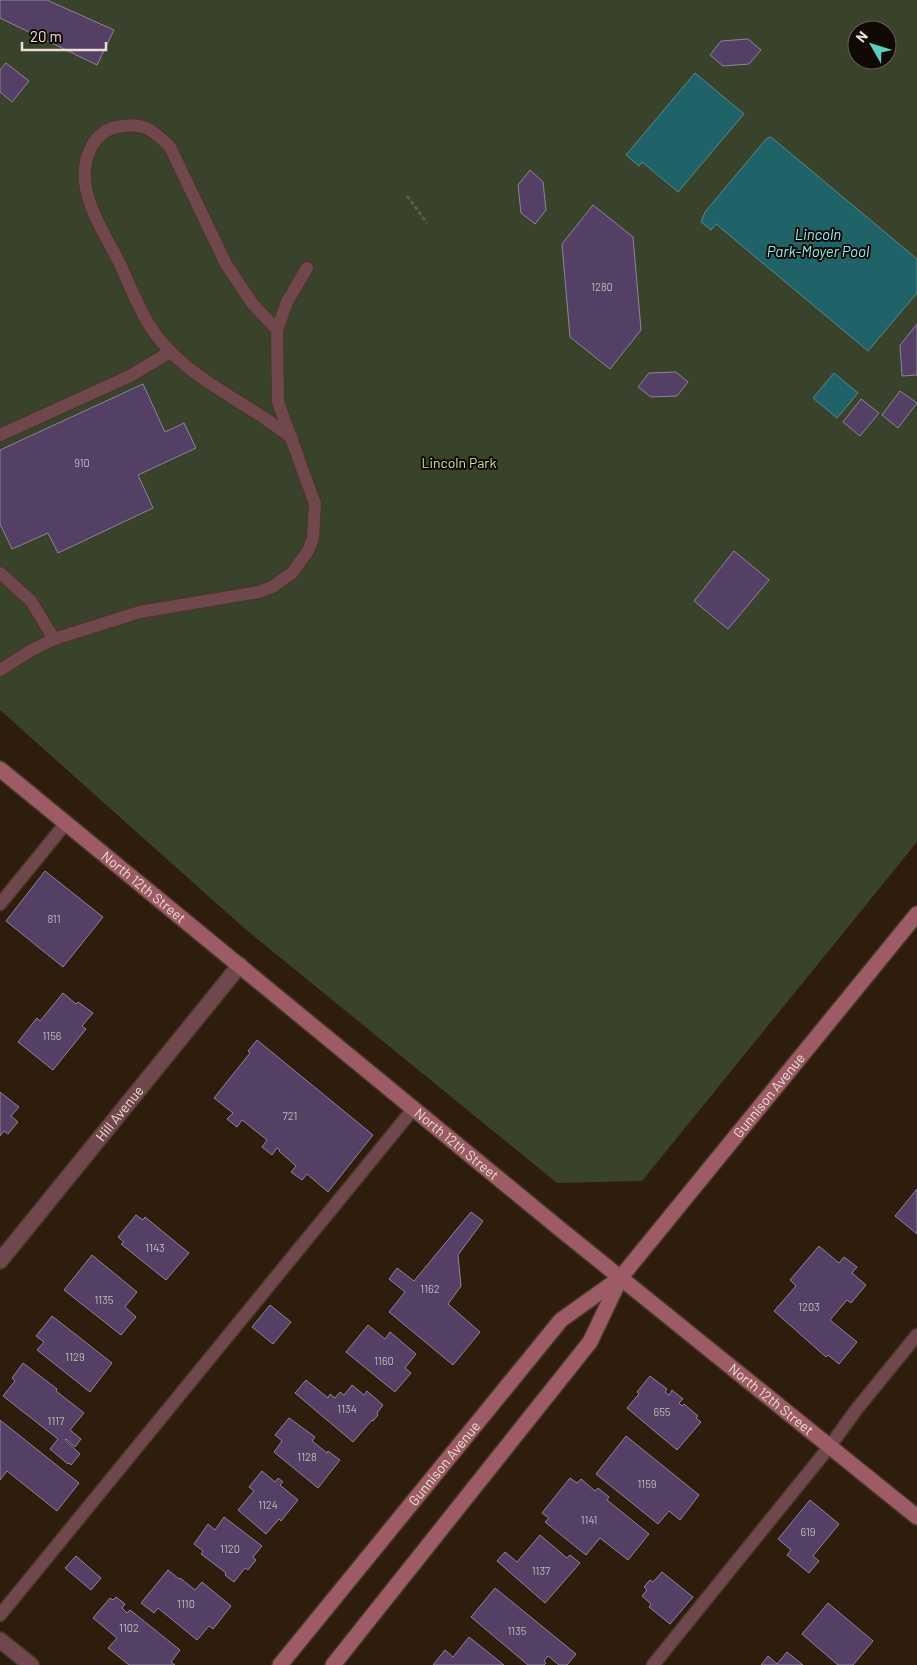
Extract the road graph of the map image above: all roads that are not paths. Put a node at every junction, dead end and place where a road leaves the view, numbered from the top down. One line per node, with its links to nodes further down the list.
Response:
1 (307, 268): 2 (lane)
2 (277, 330): 3 (lane); 5 (lane)
3 (170, 352): 4 (lane); 5 (lane)
4 (0, 436)
5 (292, 438): 7 (lane)
6 (0, 573): 7 (lane)
7 (54, 639): 8 (lane)
8 (0, 670)
9 (0, 769): 10 (street, North 12th Street)
10 (66, 823): 11 (lane); 13 (street, North 12th Street)
11 (0, 904)
12 (917, 914): 16 (street, Gunnison Avenue)
13 (240, 965): 14 (street, North 12th Street); 15 (street, Hill Avenue)
14 (414, 1108): 16 (street, North 12th Street); 20 (lane)
15 (0, 1261)
16 (621, 1277): 18 (street, North 12th Street); 23 (street, Gunnison Avenue); 24 (street, Gunnison Avenue)
17 (917, 1335): 18 (lane)
18 (830, 1446): 19 (street, North 12th Street); 25 (lane)
19 (917, 1517)
20 (0, 1615)
21 (0, 1640): 22 (street)
22 (31, 1665)
23 (280, 1665)
24 (333, 1665)
25 (653, 1665)

